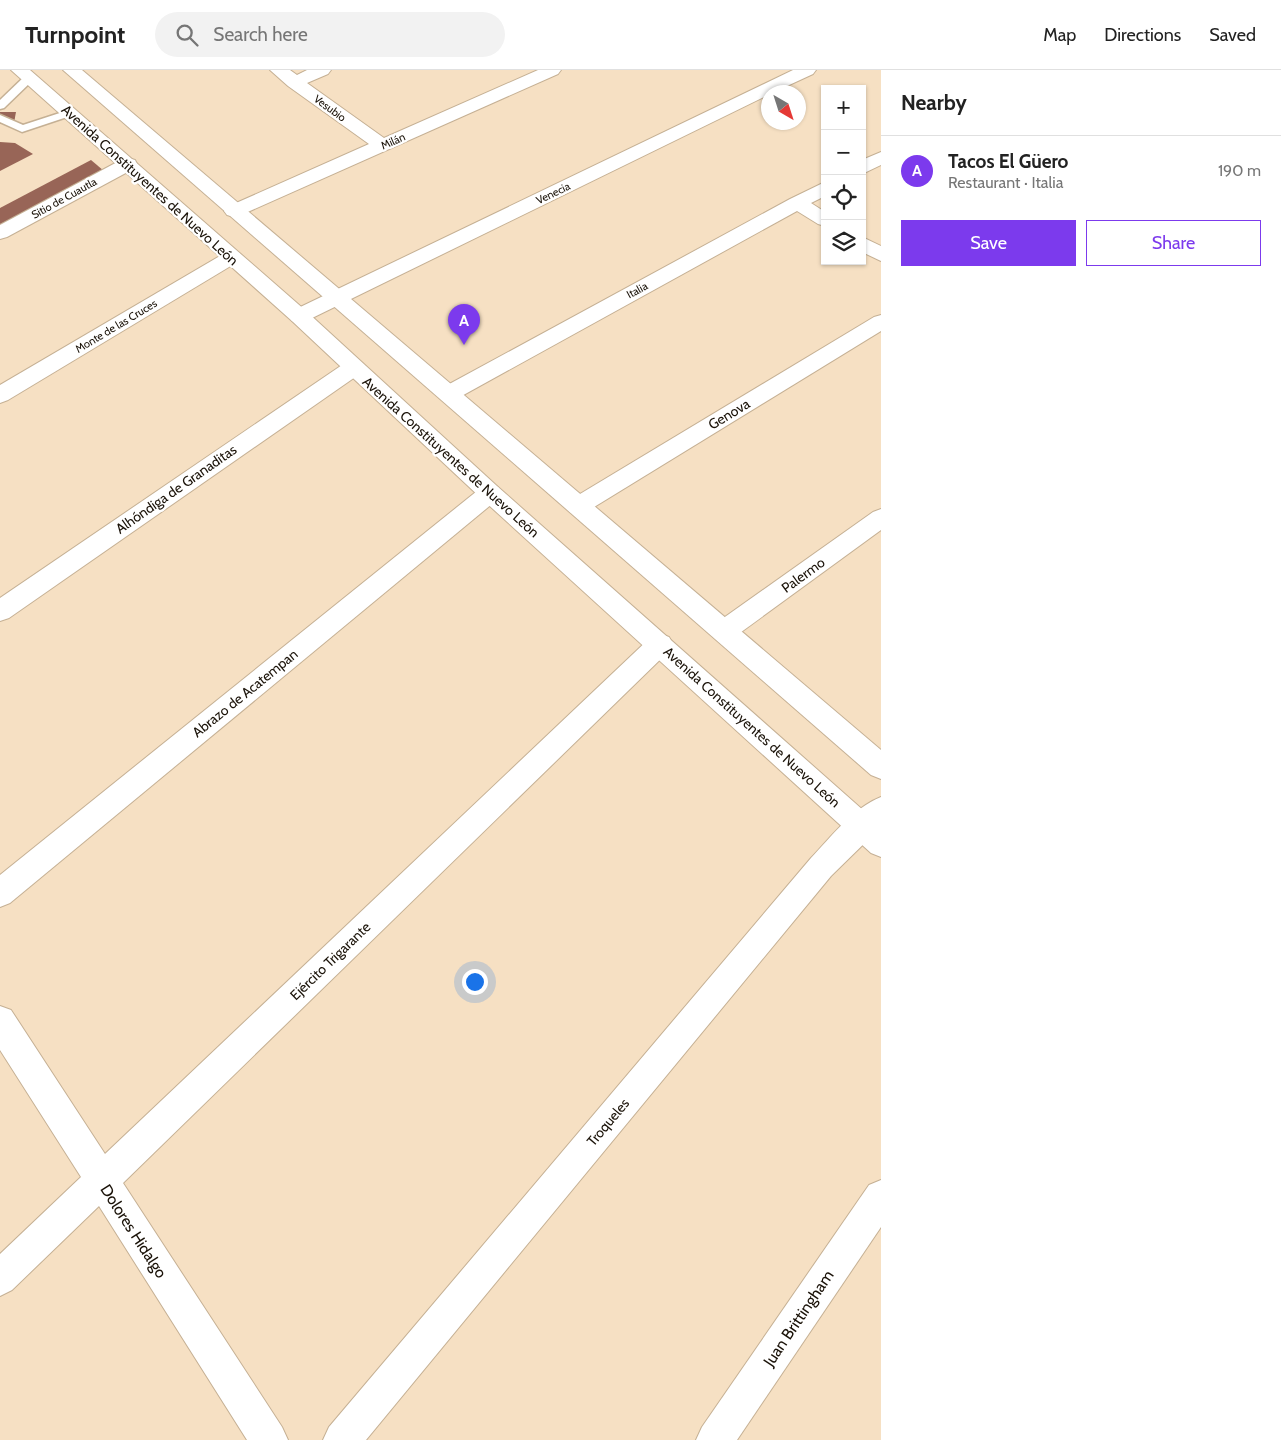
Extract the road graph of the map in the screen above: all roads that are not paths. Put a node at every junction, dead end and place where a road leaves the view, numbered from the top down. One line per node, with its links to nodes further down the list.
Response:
1 (72, 70): 19 (street)
2 (279, 70): 7 (street, Vesubio)
3 (322, 70): 7 (street)
4 (552, 70): 13 (street, Milán)
5 (807, 70): 25 (street, Venecia)
6 (25, 74): 8 (lane); 9 (street, Avenida Constituyentes de Nuevo León)
7 (294, 82): 13 (street, Vesubio)
8 (0, 106)
9 (69, 113): 11 (lane); 15 (street, Avenida Constituyentes de Nuevo León)
10 (0, 118): 11 (lane)
11 (22, 130): 12 (lane)
12 (7, 132)
13 (382, 146): 19 (street, Milán)
14 (881, 158): 16 (street)
15 (128, 164): 21 (street, Sitio de Cuautla); 24 (street, Avenida Constituyentes de Nuevo León)
16 (866, 166)
17 (821, 190): 18 (street, Italia)
18 (797, 203): 20 (street); 29 (street, Italia)
19 (234, 211): 25 (street)
20 (821, 218)
21 (0, 233)
22 (866, 246): 23 (street)
23 (881, 255)
24 (232, 258): 26 (street, Avenida Constituyentes de Nuevo León); 30 (street, Monte de las Cruces)
25 (336, 298): 26 (street, Venecia); 29 (street)
26 (298, 316): 28 (street, Avenida Constituyentes de Nuevo León)
27 (881, 322): 32 (street, Genova)
28 (353, 368): 31 (street, Avenida Constituyentes de Nuevo León); 34 (street, Alhóndiga de Granaditas)
29 (450, 393): 32 (street)
30 (0, 395)
31 (490, 494): 36 (street, Avenida Constituyentes de Nuevo León); 39 (street, Abrazo de Acatempan)
32 (578, 506): 35 (street)
33 (881, 518): 35 (street, Palermo)
34 (0, 611)
35 (724, 631): 37 (street)
36 (660, 644): 38 (street, Avenida Constituyentes de Nuevo León); 41 (street, Ejército Trigarante)
37 (881, 767)
38 (874, 827): 46 (street, Troqueles)
39 (0, 893)
40 (0, 1021): 41 (street, Dolores Hidalgo)
41 (101, 1180): 43 (street, Ejército Trigarante); 45 (street, Dolores Hidalgo)
42 (881, 1197): 44 (street, Juan Brittingham)
43 (0, 1278)
44 (725, 1435)
45 (269, 1440)
46 (342, 1440)

